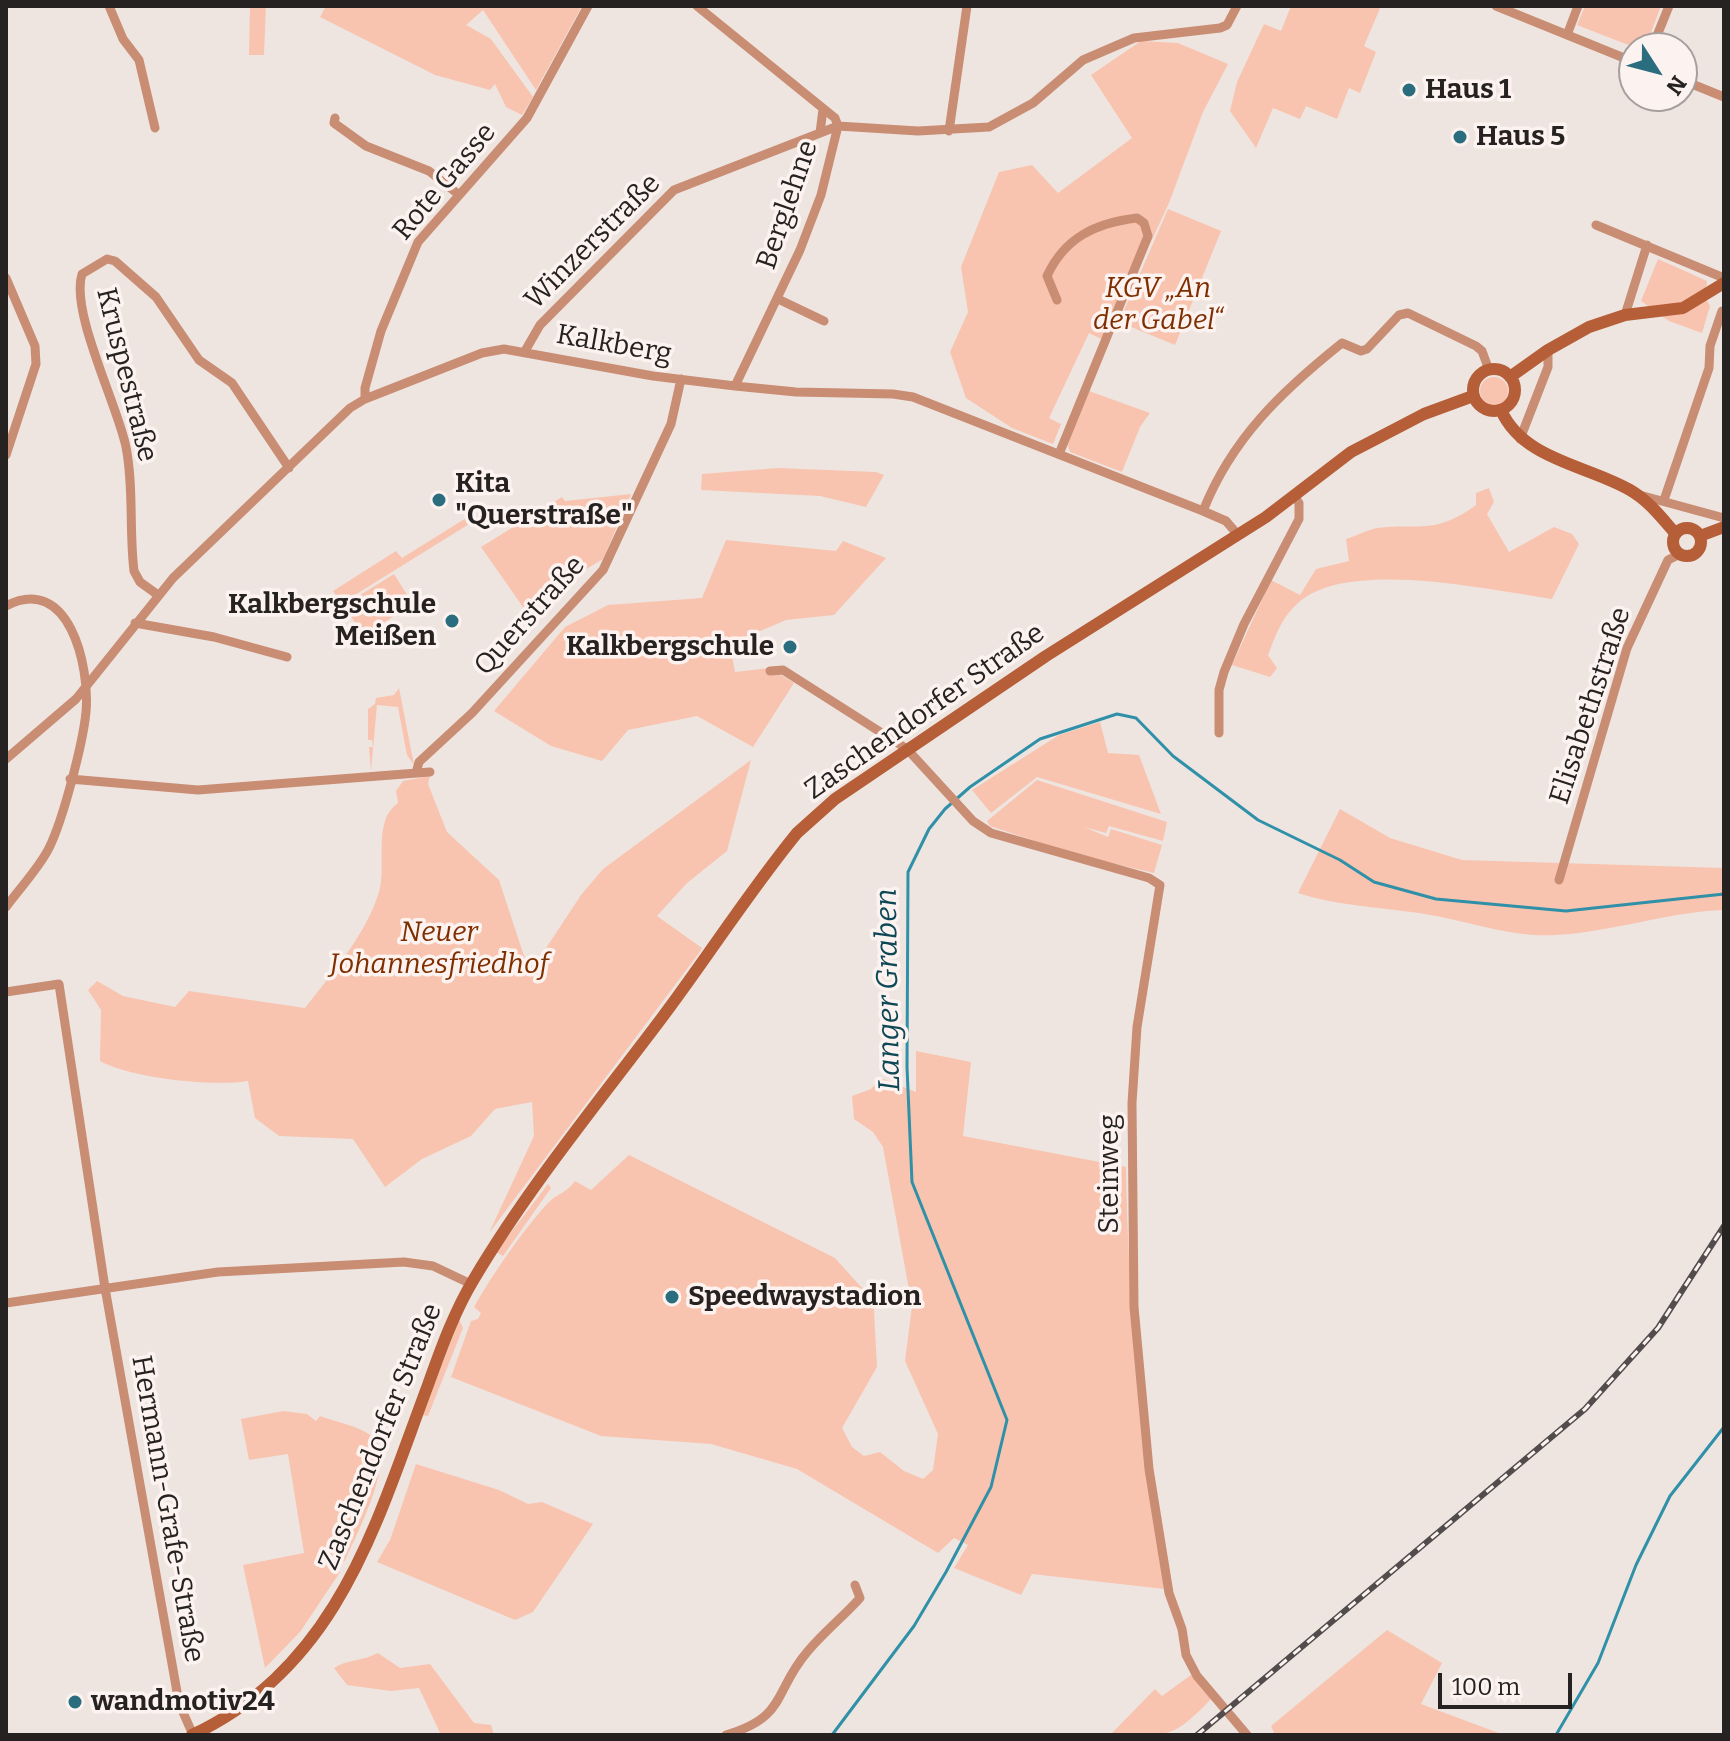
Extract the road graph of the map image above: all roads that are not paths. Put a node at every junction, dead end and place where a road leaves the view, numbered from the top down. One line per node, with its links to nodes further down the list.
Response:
1 (109, 6): 17 (street)
2 (588, 6): 20 (street, Rote Gasse)
3 (697, 6): 14 (street)
4 (967, 6): 18 (street)
5 (1237, 6): 18 (street)
6 (1496, 6): 10 (street)
7 (1578, 6): 10 (street)
8 (1669, 6): 9 (street)
9 (1658, 32)
10 (1567, 35): 11 (street)
11 (1618, 56)
12 (1698, 86): 13 (street)
13 (1724, 97)
14 (823, 109): 16 (street); 19 (street)
15 (335, 118): 20 (street)
16 (838, 126): 18 (street); 19 (street, Winzerstraße); 25 (street, Berglehne)
17 (155, 128)
18 (949, 131)
19 (820, 133): 31 (street, Winzerstraße)
20 (458, 194): 37 (street, Rote Gasse)
21 (1596, 225): 22 (street)
22 (1647, 245): 24 (street); 28 (street)
23 (6, 278): 41 (street)
24 (1724, 281): 28 (street)
25 (778, 299): 29 (street, Berglehne); 35 (street, Berglehne)
26 (1057, 300): 40 (street)
27 (1722, 311): 45 (street)
28 (1625, 315): 30 (street)
29 (824, 321)
30 (1548, 350): 33 (street); 39 (street)
31 (525, 351): 34 (street, Kalkberg); 37 (street, Kalkberg)
32 (1489, 370): 33 (street); 36 (street); 46 (street)
33 (1510, 377): 38 (street)
34 (681, 379): 35 (street, Kalkberg); 63 (street, Querstraße)
35 (735, 386): 40 (street, Kalkberg)
36 (1473, 396): 38 (street); 44 (street, Zaschendorfer Straße)
37 (365, 399): 42 (street, Kalkberg)
38 (1501, 410): 39 (street)
39 (1520, 439): 43 (street)
40 (1059, 454): 46 (street, Kalkberg)
41 (6, 455)
42 (289, 468): 53 (street, Kalkberg); 53 (street, Kruspestraße)
43 (1636, 494): 45 (street); 49 (street)
44 (1294, 496): 50 (street, Zaschendorfer Straße); 59 (street)
45 (1664, 500): 47 (street)
46 (1203, 511): 50 (street, Kalkberg)
47 (1724, 518)
48 (1724, 527): 51 (street)
49 (1675, 533): 51 (street); 52 (street)
50 (1238, 535): 60 (street, Zaschendorfer Straße)
51 (1700, 536): 52 (street)
52 (1680, 554): 65 (street, Elisabethstraße)
53 (158, 595): 55 (street, Kalkberg)
54 (6, 606): 58 (street)
55 (135, 623): 56 (street); 58 (street, Kalkberg)
56 (287, 657)
57 (770, 671): 60 (street, Steinweg)
58 (85, 688): 61 (street, Kalkberg); 64 (street)
59 (1219, 733)
60 (907, 749): 68 (street, Zaschendorfer Straße); 74 (street, Steinweg)
61 (6, 759)
62 (430, 772): 63 (street)
63 (416, 773): 64 (street)
64 (70, 779): 66 (street)
65 (1559, 880)
66 (6, 907)
67 (6, 992): 69 (street, Hermann-Grafe-Straße)
68 (471, 1284): 69 (street, Zaschendorfer Straße); 72 (street, Zaschendorfer Straße)
69 (105, 1288): 70 (street, Zaschendorfer Straße); 72 (street, Hermann-Grafe-Straße)
70 (6, 1303)
71 (855, 1585): 73 (street)
72 (192, 1735)
73 (726, 1735)
74 (1247, 1735)

